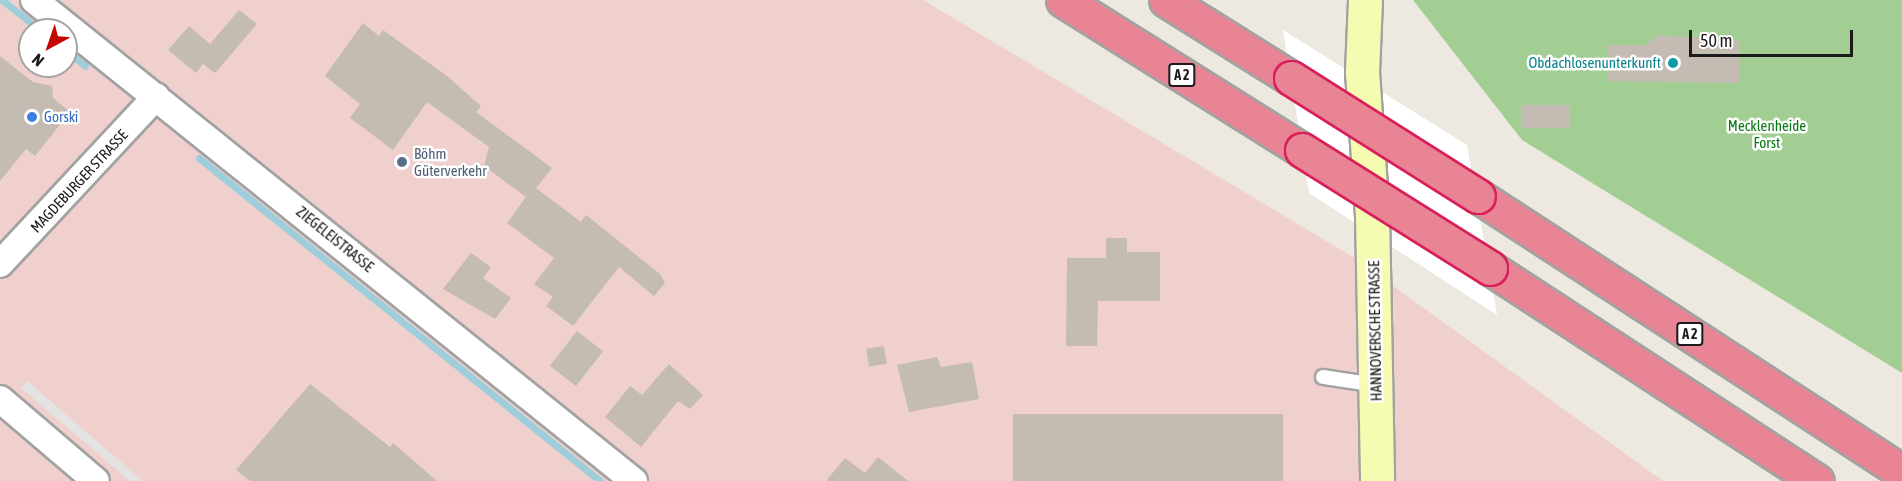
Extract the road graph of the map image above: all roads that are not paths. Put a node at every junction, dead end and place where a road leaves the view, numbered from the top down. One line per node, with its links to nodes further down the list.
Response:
1 (34, 0): 5 (street, ZIEGELEISTRASSE)
2 (1062, 0): 14 (highway, A 2, bridge)
3 (1166, 0): 10 (highway, A 2, bridge)
4 (1365, 0): 8 (main road, HANNOVERSCHE STRASSE)
5 (156, 97): 6 (street, MAGDEBURGER STRASSE); 12 (street, ZIEGELEISTRASSE)
6 (0, 264)
7 (1323, 377): 8 (lane)
8 (1376, 385): 13 (main road, HANNOVERSCHE STRASSE)
9 (0, 399): 11 (street)
10 (1902, 472)
11 (96, 481)
12 (634, 481)
13 (1377, 481)
14 (1817, 481)

